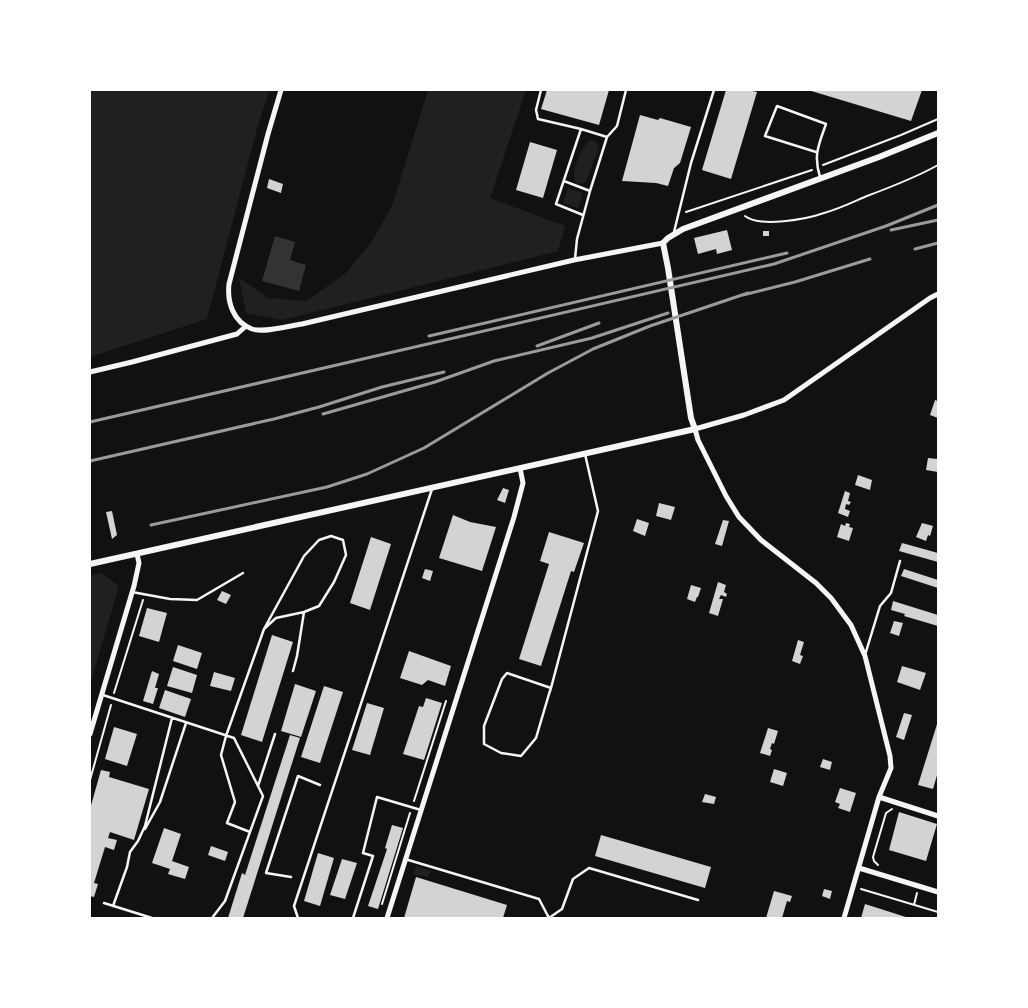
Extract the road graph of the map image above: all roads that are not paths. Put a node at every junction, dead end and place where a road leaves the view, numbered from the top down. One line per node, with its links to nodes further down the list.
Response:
1 (281, 90): 17 (street)
2 (541, 90): 5 (lane)
3 (626, 90): 7 (lane)
4 (714, 90): 13 (lane)
5 (581, 129): 7 (lane); 10 (lane)
6 (938, 133): 9 (street)
7 (607, 138): 11 (lane)
8 (816, 152): 8 (lane); 9 (lane)
9 (820, 178): 13 (street)
10 (564, 181): 11 (lane); 12 (lane)
11 (590, 191): 12 (lane)
12 (583, 215): 15 (lane)
13 (674, 234): 14 (street)
14 (663, 243): 15 (street); 19 (street)
15 (574, 260): 17 (street)
16 (938, 294): 19 (street)
17 (246, 326): 18 (street)
18 (90, 372)
19 (695, 428): 20 (street); 32 (street)
20 (585, 452): 21 (street); 34 (lane)
21 (520, 468): 22 (street); 44 (street)
22 (432, 487): 23 (street); 58 (lane)
23 (137, 554): 25 (street); 27 (street)
24 (900, 561): 32 (lane)
25 (90, 564)
26 (243, 573): 27 (lane)
27 (132, 592): 35 (street)
28 (304, 612): 29 (lane); 30 (lane); 33 (lane)
29 (272, 615): 30 (lane); 31 (lane)
30 (276, 618): 31 (lane)
31 (264, 630): 40 (lane)
32 (865, 656): 43 (street)
33 (293, 671)
34 (551, 688): 34 (lane)
35 (101, 695): 36 (lane); 38 (street)
36 (172, 718): 37 (lane); 47 (lane)
37 (186, 723): 40 (lane); 47 (lane)
38 (90, 734)
39 (275, 734): 42 (lane)
40 (226, 736): 42 (lane); 46 (lane)
41 (320, 785): 50 (lane)
42 (258, 786): 46 (lane)
43 (879, 797): 45 (street); 49 (street)
44 (421, 810): 48 (street); 59 (lane)
45 (938, 816)
46 (250, 832): 57 (lane)
47 (138, 841): 54 (lane)
48 (405, 858): 60 (street); 61 (lane)
49 (859, 868): 51 (street); 62 (street)
50 (291, 877)
51 (938, 892)
52 (698, 900): 61 (lane)
53 (104, 903): 54 (lane)
54 (113, 906): 55 (lane)
55 (146, 917): 56 (lane)
56 (152, 918)
57 (212, 918)
58 (298, 918)
59 (353, 918)
60 (386, 918)
61 (549, 918)
62 (844, 918)

